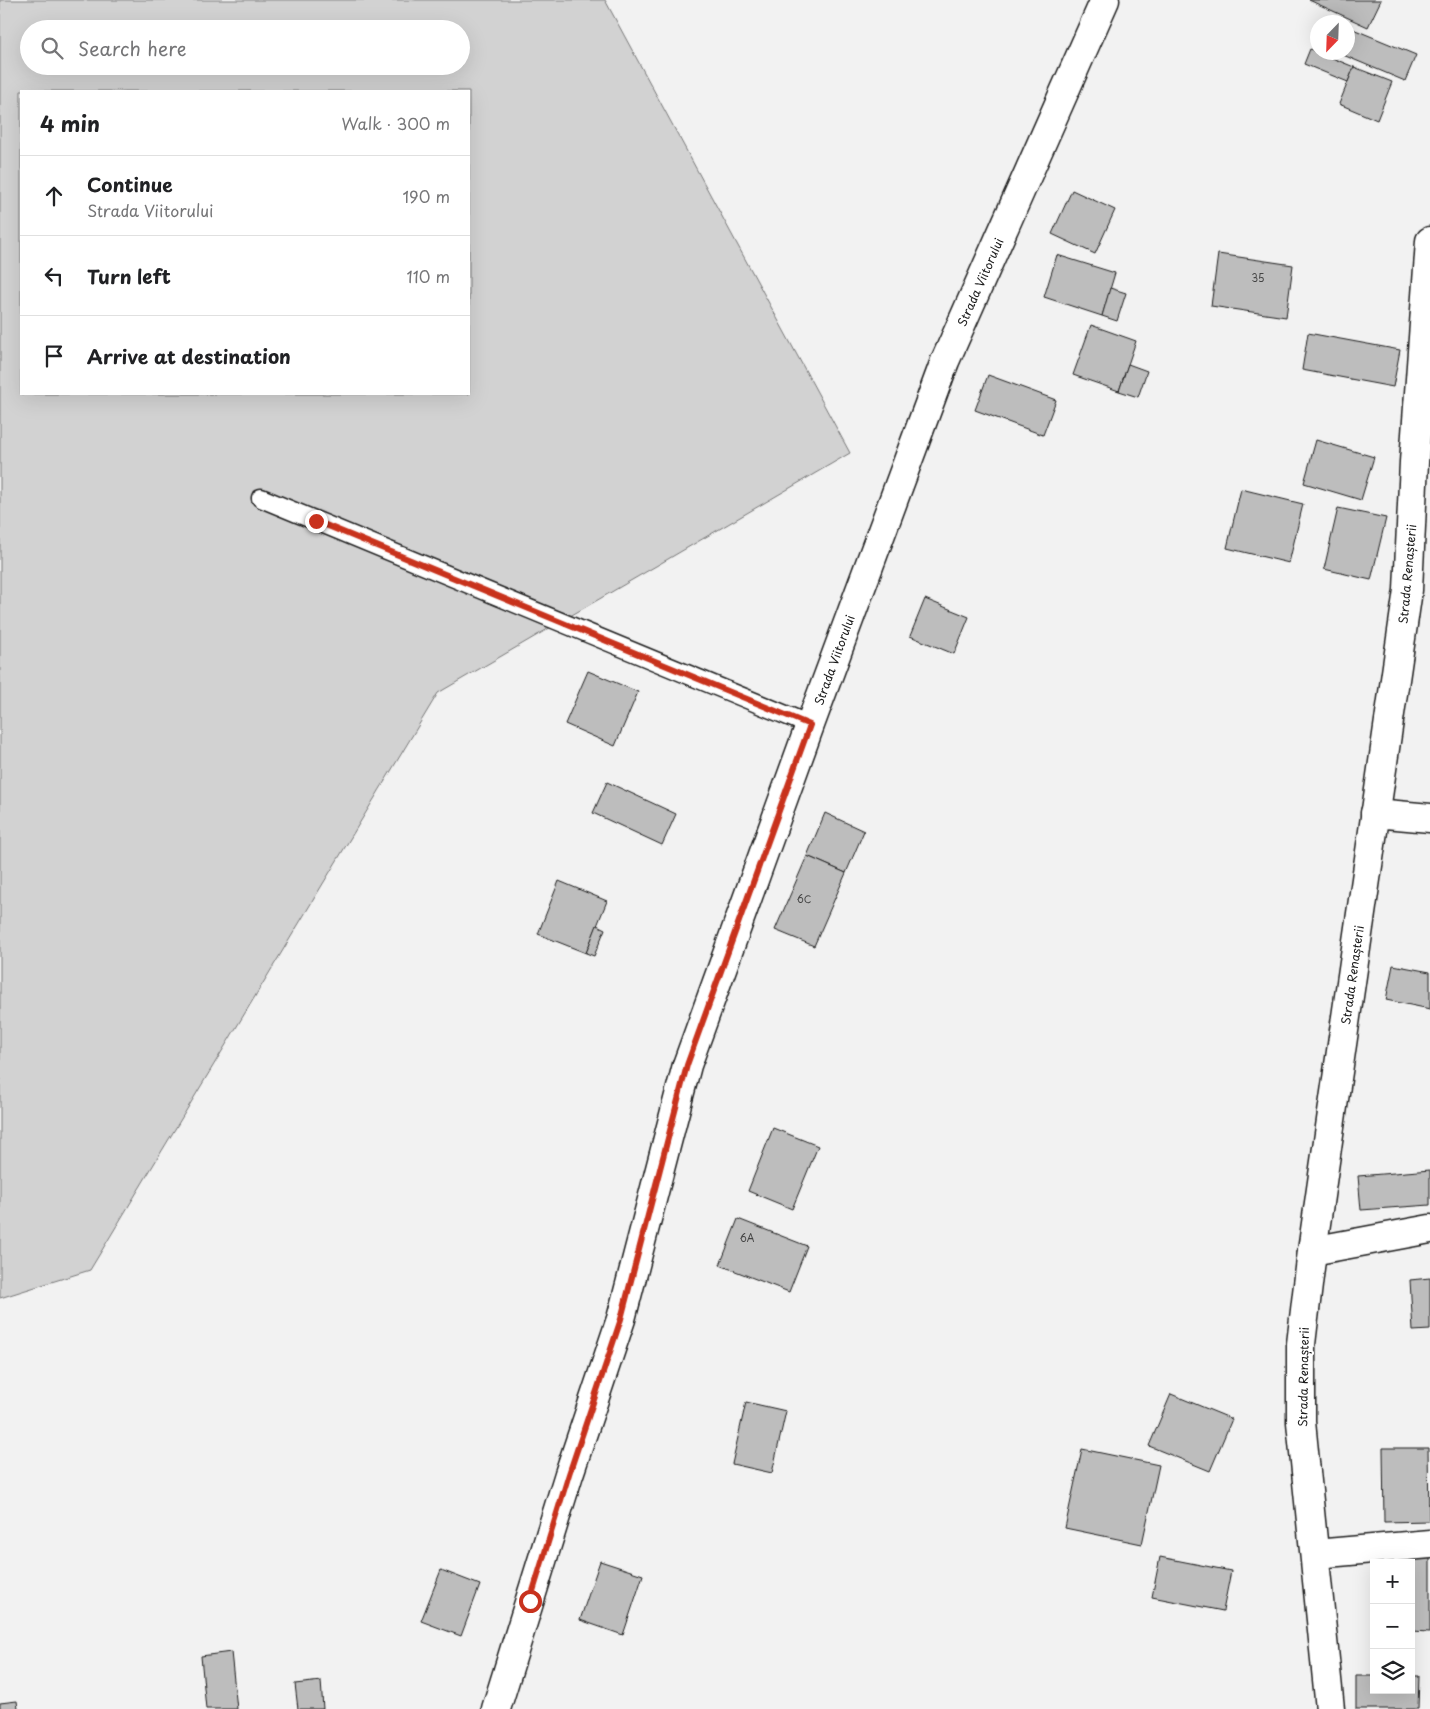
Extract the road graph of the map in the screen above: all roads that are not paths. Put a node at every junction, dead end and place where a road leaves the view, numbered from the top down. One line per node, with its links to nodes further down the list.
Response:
1 (1105, 0): 4 (street, Strada Viitorului)
2 (1430, 241): 5 (street, Strada Renașterii)
3 (261, 498): 4 (lane)
4 (810, 725): 11 (street, Strada Viitorului)
5 (1375, 813): 6 (street); 8 (street, Strada Renașterii)
6 (1430, 818)
7 (1430, 1229): 8 (street)
8 (1312, 1251): 10 (street, Strada Renașterii)
9 (1430, 1544): 10 (street)
10 (1315, 1554): 12 (street, Strada Renașterii)
11 (496, 1709)
12 (1330, 1709)

